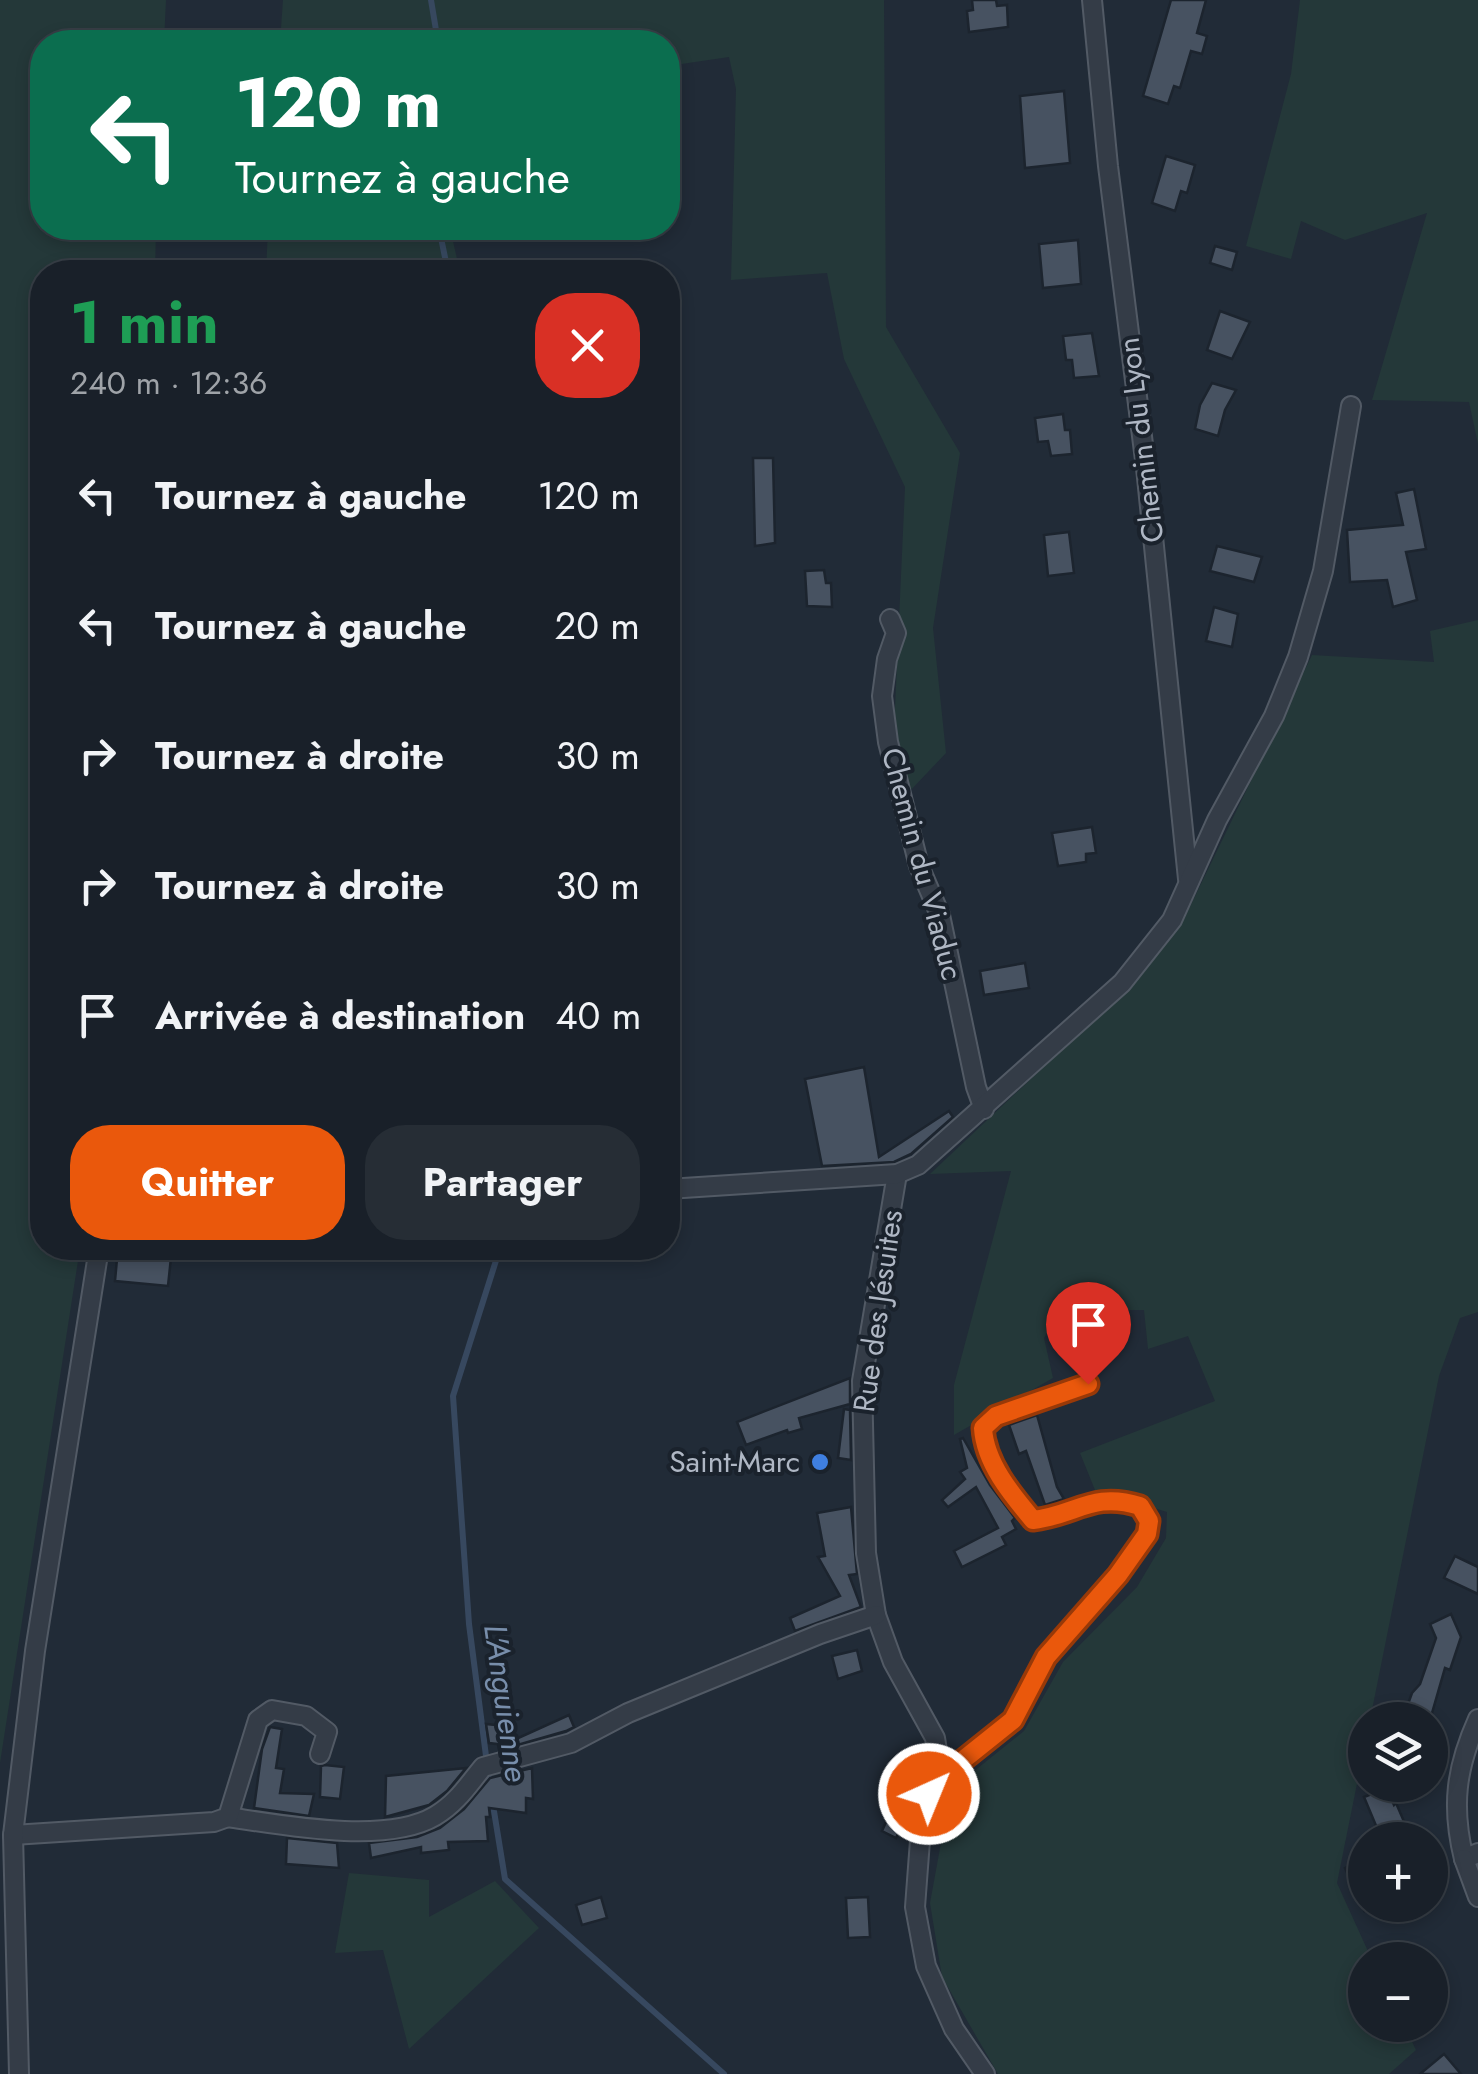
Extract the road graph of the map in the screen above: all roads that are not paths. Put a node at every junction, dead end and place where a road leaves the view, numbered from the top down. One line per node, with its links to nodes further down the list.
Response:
1 (1092, 0): 4 (street, Chemin du Lyon)
2 (1352, 406): 4 (street)
3 (890, 619): 5 (street, Chemin du Viaduc)
4 (1188, 880): 5 (street)
5 (984, 1110): 6 (street)
6 (897, 1174): 7 (street); 10 (street, Rue des Jésuites)
7 (680, 1188)
8 (97, 1260): 15 (street)
9 (1088, 1384): 13 (street)
10 (876, 1615): 13 (street, Rue des Jésuites); 14 (street)
11 (1478, 1719): 16 (street)
12 (320, 1754): 14 (street)
13 (936, 1774): 19 (street, Rue des Jésuites)
14 (228, 1817): 15 (street)
15 (12, 1834): 18 (street)
16 (1471, 1856): 17 (street)
17 (1478, 1896)
18 (19, 2074)
19 (985, 2074)

